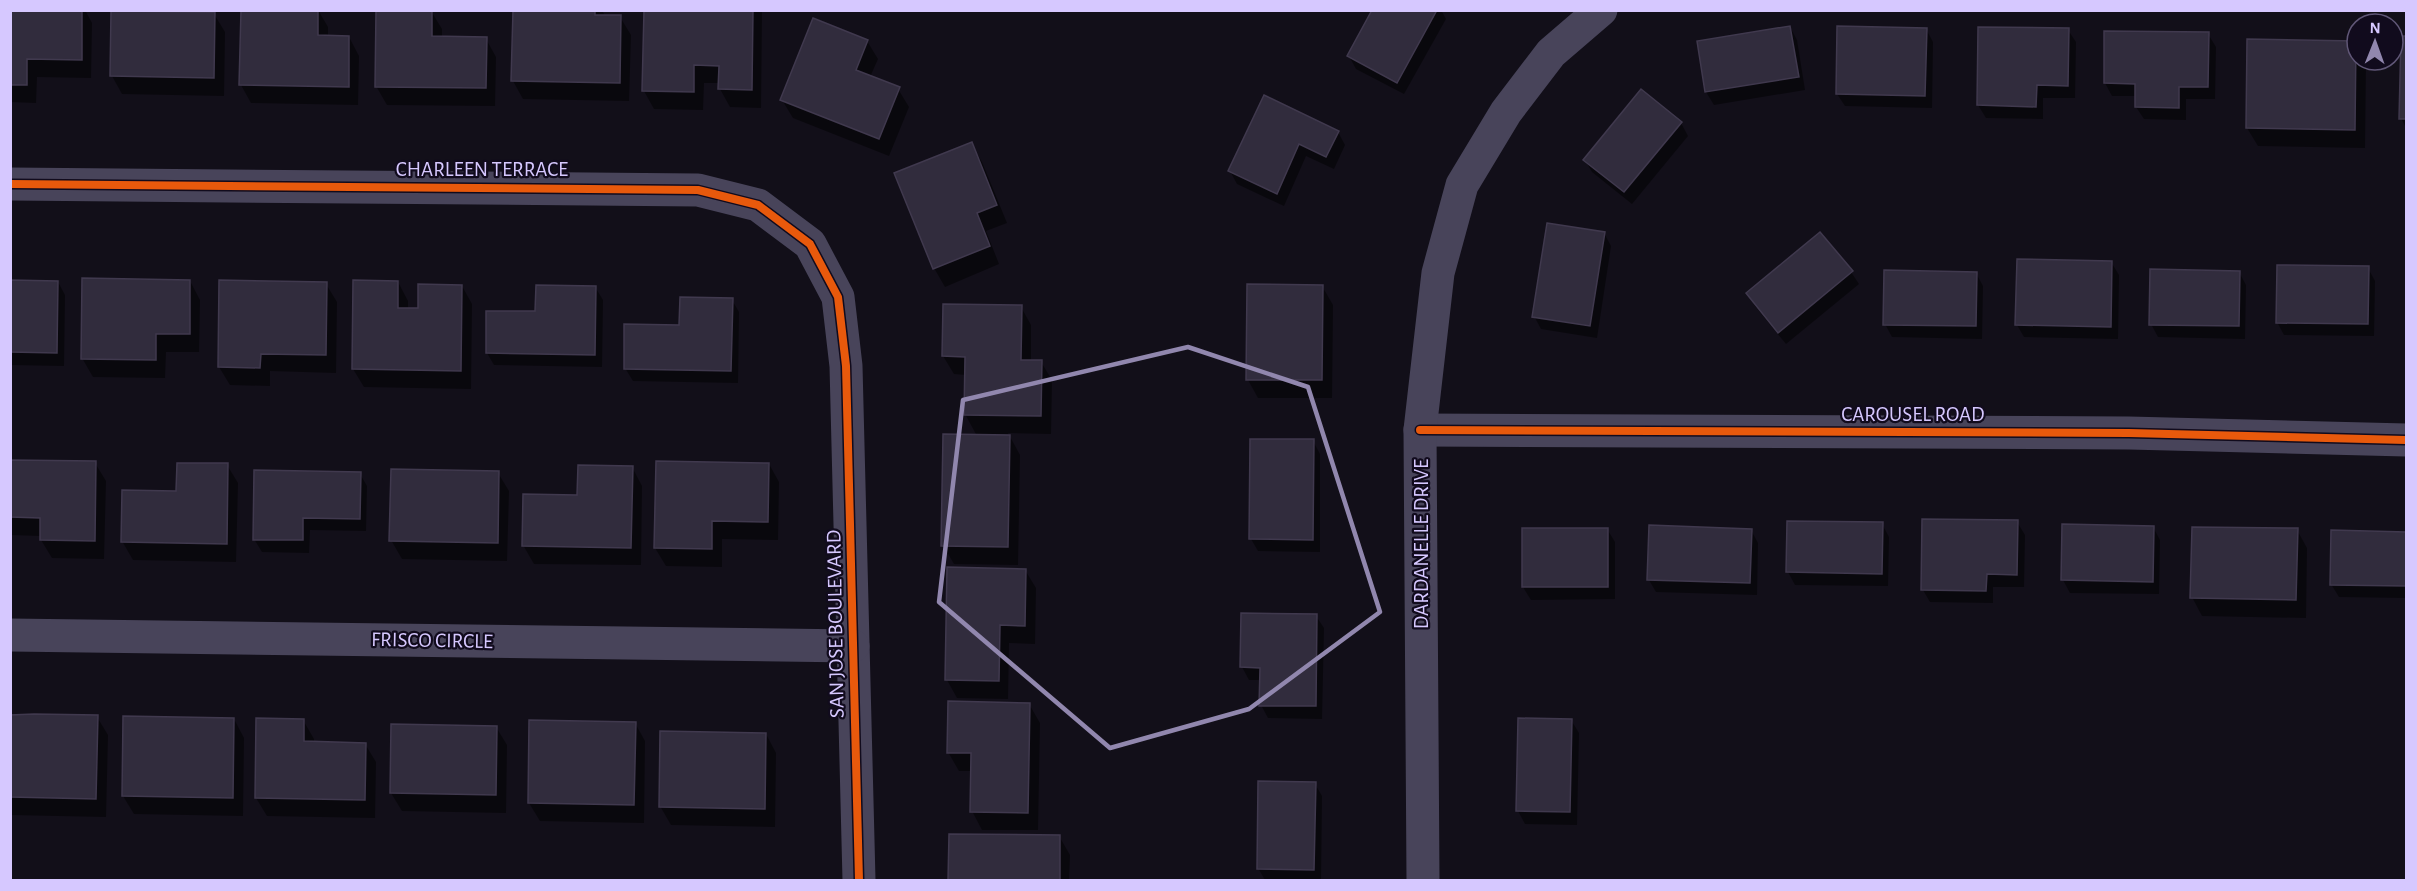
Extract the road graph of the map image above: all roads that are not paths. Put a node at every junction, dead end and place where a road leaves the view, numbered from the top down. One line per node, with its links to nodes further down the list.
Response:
1 (1601, 10): 4 (street, DARDANELLE DRIVE)
2 (10, 184): 3 (street, CHARLEEN TERRACE)
3 (846, 366): 7 (street, SAN JOSE BOULEVARD)
4 (1420, 430): 5 (street, CAROUSEL ROAD); 9 (street, DARDANELLE DRIVE)
5 (2406, 441)
6 (10, 635): 7 (street, FRISCO CIRCLE)
7 (854, 646): 8 (street, SAN JOSE BOULEVARD)
8 (859, 880)
9 (1424, 880)

